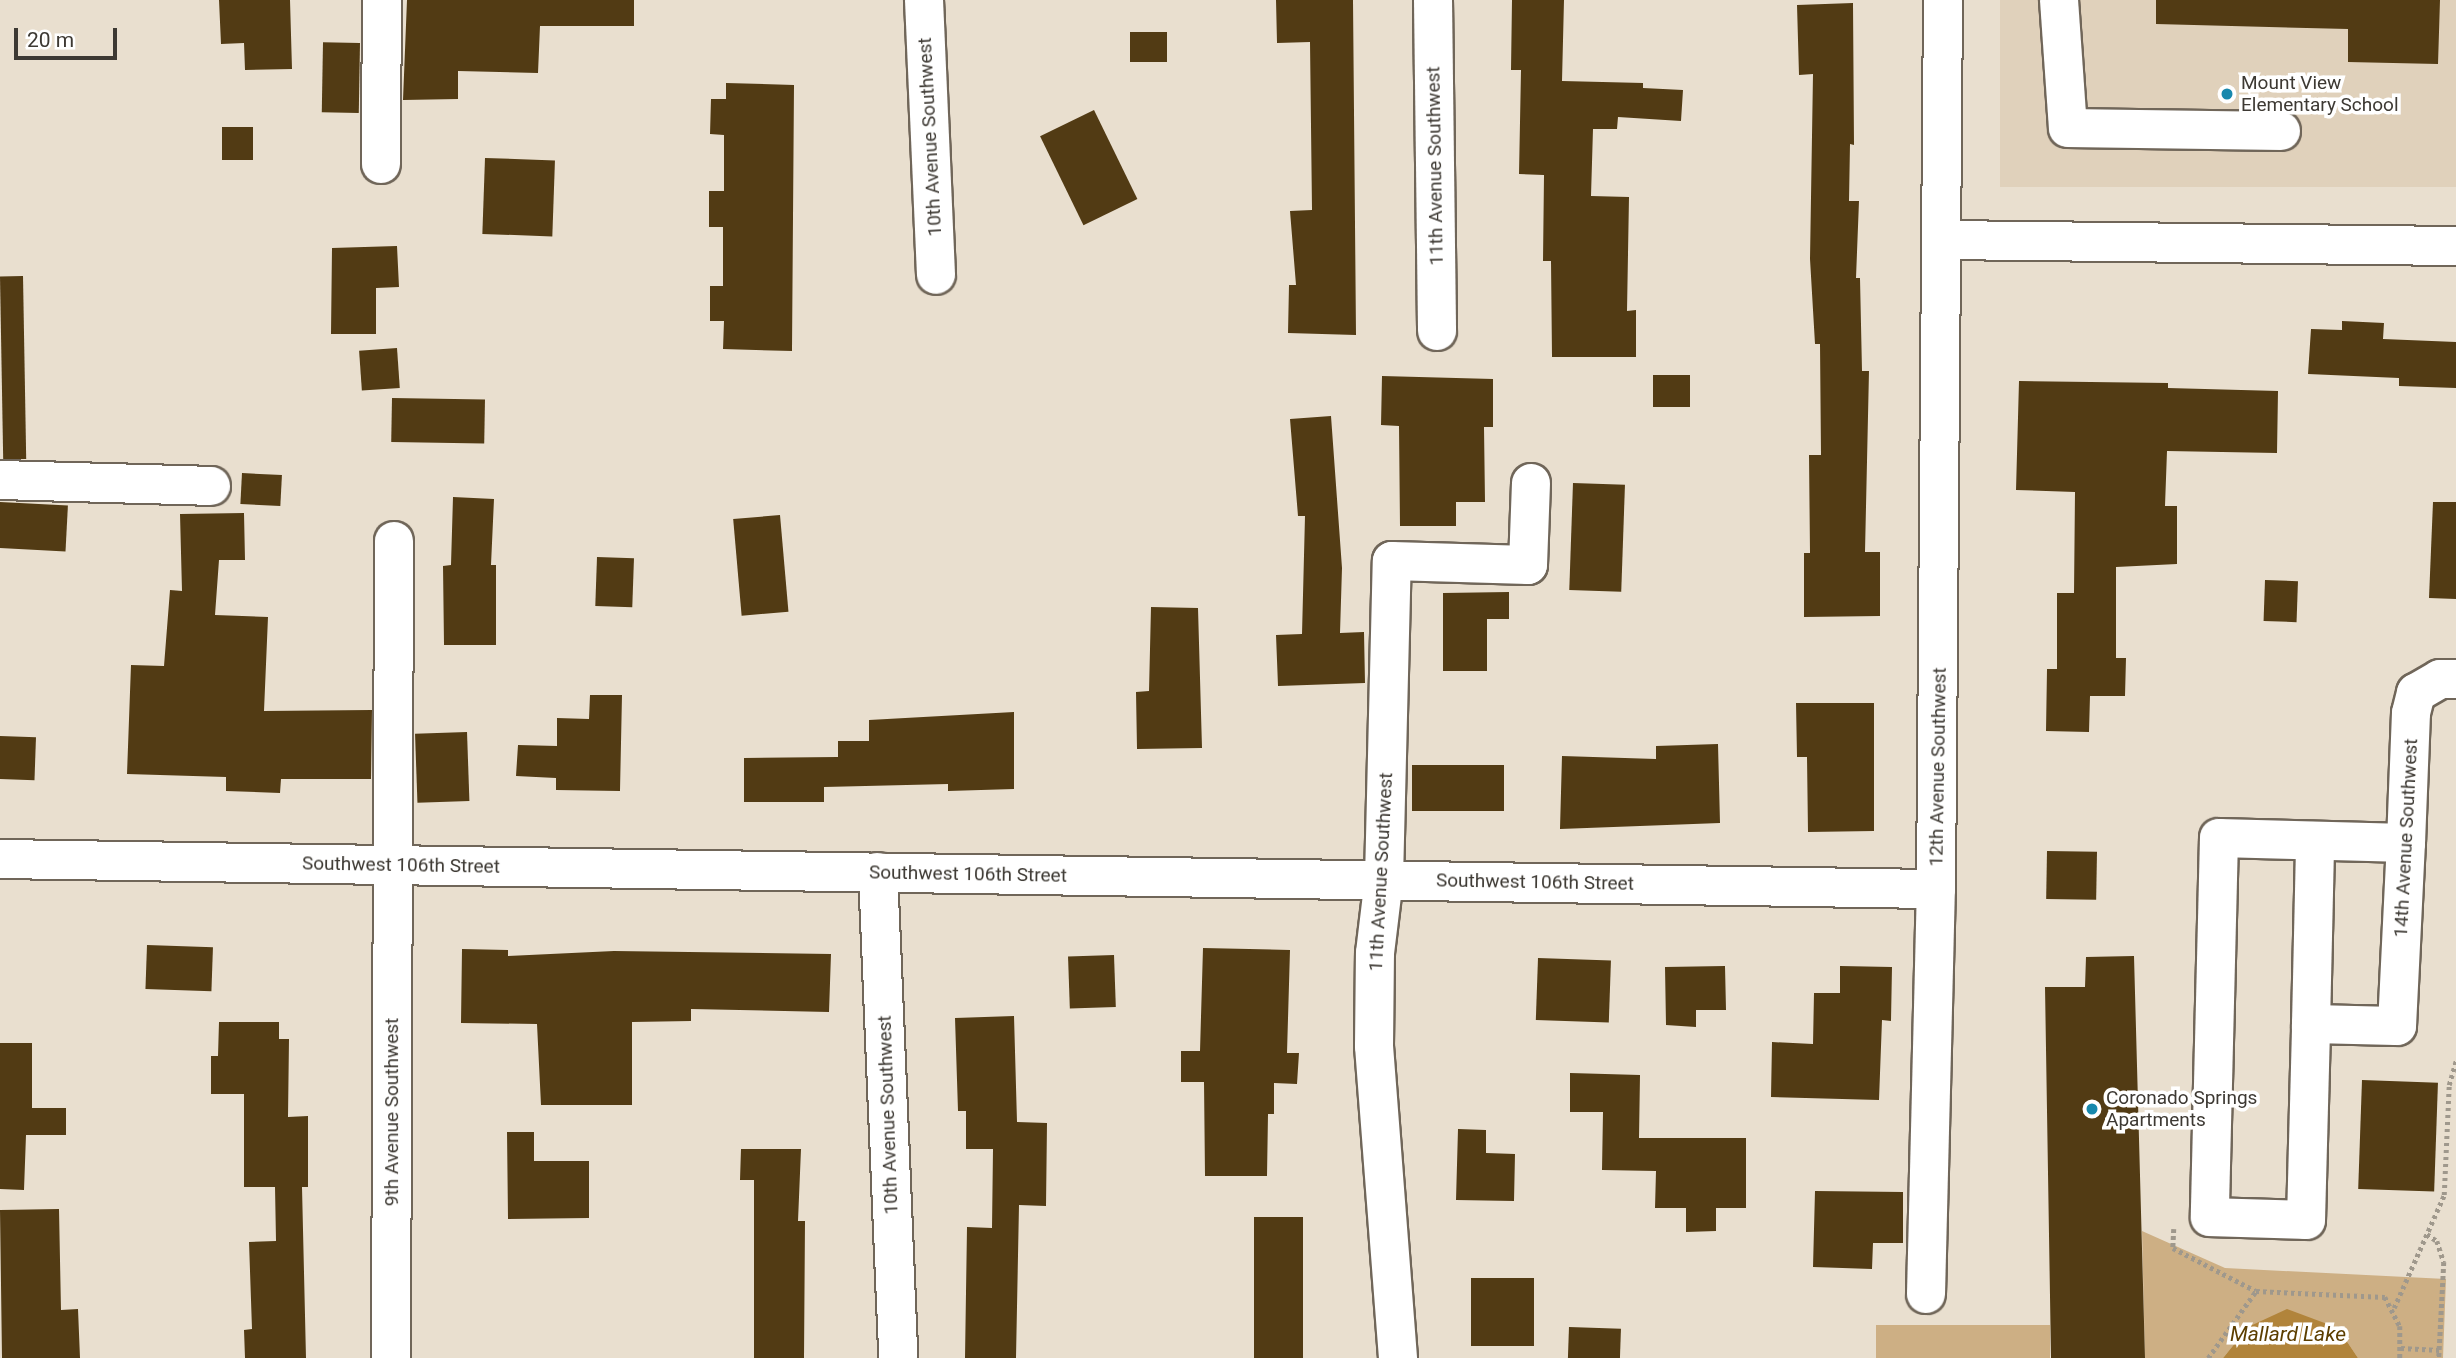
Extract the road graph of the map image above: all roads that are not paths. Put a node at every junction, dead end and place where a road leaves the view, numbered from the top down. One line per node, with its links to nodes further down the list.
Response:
1 (382, 0): 7 (street)
2 (924, 0): 10 (street, 10th Avenue Southwest)
3 (1433, 0): 11 (street, 11th Avenue Southwest)
4 (1942, 0): 8 (street, 12th Avenue Southwest)
5 (2059, 0): 6 (street)
6 (2281, 131)
7 (381, 164)
8 (1944, 240): 9 (street); 23 (street, 12th Avenue Southwest)
9 (2456, 246)
10 (936, 275)
11 (1437, 331)
12 (0, 480): 14 (street)
13 (1531, 483): 22 (street, 11th Avenue Southwest)
14 (211, 486)
15 (394, 541): 20 (street, 9th Avenue Southwest)
16 (2456, 679): 18 (street, 14th Avenue Southwest)
17 (2315, 841): 18 (street); 24 (street); 24 (street)
18 (2406, 843): 24 (street, 14th Avenue Southwest)
19 (0, 859): 20 (street, Southwest 106th Street)
20 (392, 865): 21 (street, Southwest 106th Street); 26 (street, 9th Avenue Southwest)
21 (878, 872): 22 (street, Southwest 106th Street); 27 (street, 10th Avenue Southwest)
22 (1384, 879): 23 (street, Southwest 106th Street); 28 (street, 11th Avenue Southwest)
23 (1936, 888): 25 (street, 12th Avenue Southwest)
24 (2311, 1024)
25 (1926, 1294)
26 (391, 1358)
27 (898, 1358)
28 (1398, 1358)

